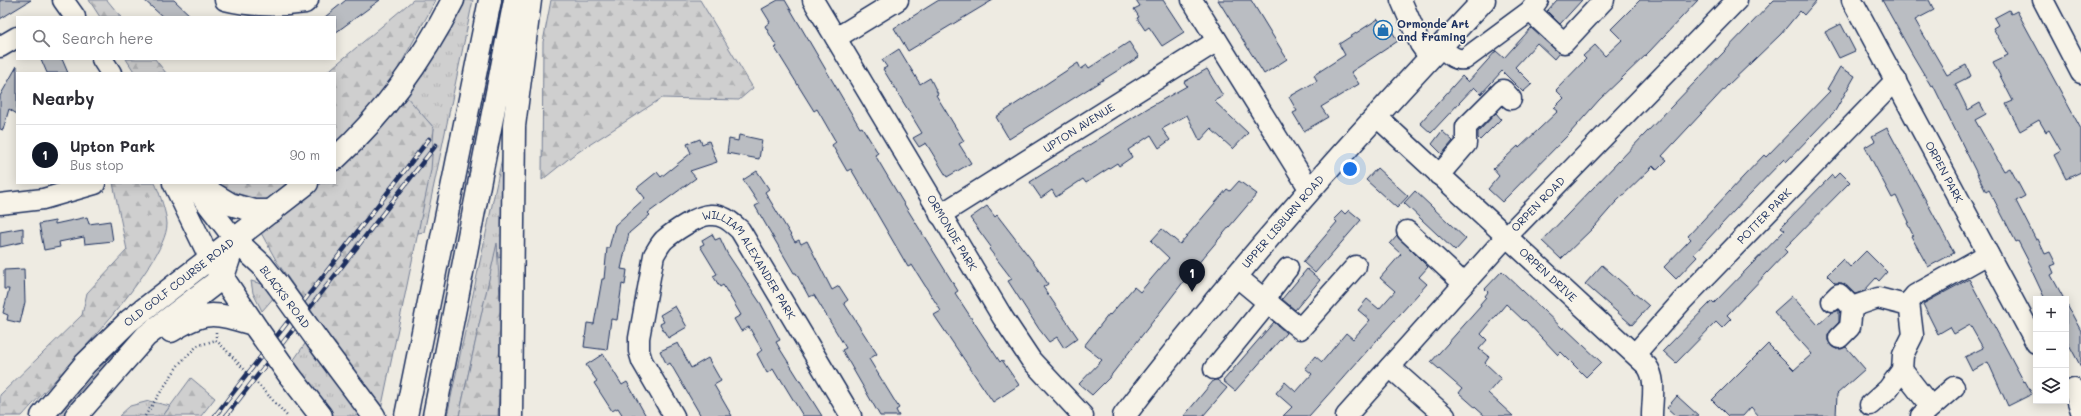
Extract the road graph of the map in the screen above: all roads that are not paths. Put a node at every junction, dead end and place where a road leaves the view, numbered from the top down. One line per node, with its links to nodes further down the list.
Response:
1 (225, 0): 2 (street)
2 (308, 0)
3 (453, 0): 28 (main road)
4 (490, 0): 70 (main road)
5 (515, 0): 71 (main road)
6 (530, 0): 72 (main road)
7 (813, 0): 18 (street, ORMONDE PARK)
8 (898, 0): 18 (street)
9 (1192, 0): 19 (street)
10 (1400, 0): 21 (street)
11 (1604, 0): 16 (street)
12 (1737, 0): 40 (street, ORPEN ROAD)
13 (1852, 0): 25 (street, ORPEN PARK)
14 (2043, 0): 24 (street)
15 (1480, 2): 21 (main road, UPPER LISBURN ROAD)
16 (1534, 5): 21 (street)
17 (16, 38): 20 (street)
18 (836, 38): 38 (street, ORMONDE PARK)
19 (1217, 41): 35 (street); 38 (street, UPTON AVENUE)
20 (0, 47)
21 (1435, 52): 27 (main road, UPPER LISBURN ROAD)
22 (103, 60): 23 (street)
23 (110, 72)
24 (2081, 73)
25 (1896, 80): 42 (street, ORPEN PARK); 56 (street, POTTER PARK)
26 (1511, 99): 29 (street)
27 (1376, 116): 29 (street, ORPEN DRIVE); 35 (main road, UPPER LISBURN ROAD)
28 (336, 158)
29 (1439, 175): 40 (street, ORPEN DRIVE)
30 (95, 184): 36 (street)
31 (173, 184): 43 (street)
32 (192, 184): 41 (street, BLACKS ROAD)
33 (197, 184): 37 (main road)
34 (306, 184): 37 (main road)
35 (1310, 190): 46 (main road, UPPER LISBURN ROAD)
36 (0, 204)
37 (273, 211): 41 (main road)
38 (940, 215): 75 (street, ORMONDE PARK)
39 (1407, 231): 48 (street)
40 (1506, 237): 48 (street, ORPEN ROAD); 56 (street, ORPEN DRIVE)
41 (235, 240): 43 (main road, OLD GOLF COURSE ROAD); 47 (main road, OLD GOLF COURSE ROAD); 69 (main road, BLACKS ROAD, bridge)
42 (1988, 254): 51 (street); 55 (street, ORPEN PARK)
43 (210, 259): 47 (main road); 66 (main road, OLD GOLF COURSE ROAD)
44 (1356, 266): 49 (street)
45 (1288, 268): 49 (street)
46 (1236, 276): 49 (street); 76 (main road, UPPER LISBURN ROAD)
47 (223, 277): 53 (main road); 60 (main road, OLD GOLF COURSE ROAD)
48 (1464, 284): 57 (street, ORPEN ROAD)
49 (1266, 300): 58 (street)
50 (1832, 301): 52 (street)
51 (1909, 306): 52 (street); 59 (street)
52 (1852, 307): 54 (street)
53 (255, 327): 60 (main road); 68 (main road, bridge)
54 (1839, 338)
55 (2033, 338)
56 (1635, 354): 79 (street, ORPEN DRIVE)
57 (1390, 367): 77 (street, ORPEN ROAD); 78 (street)
58 (1214, 369)
59 (1902, 370): 63 (street); 64 (street)
60 (107, 379): 67 (main road, OLD GOLF COURSE ROAD)
61 (1954, 387): 64 (street)
62 (2074, 388): 65 (street)
63 (1870, 405)
64 (1926, 411)
65 (2081, 411)
66 (42, 416)
67 (76, 416)
68 (321, 416)
69 (374, 416)
70 (406, 416)
71 (434, 416)
72 (511, 416)
73 (674, 416): 74 (street, WILLIAM ALEXANDER PARK)
74 (851, 416)
75 (1083, 416)
76 (1124, 416)
77 (1346, 416)
78 (1445, 416)
79 (1652, 416)

